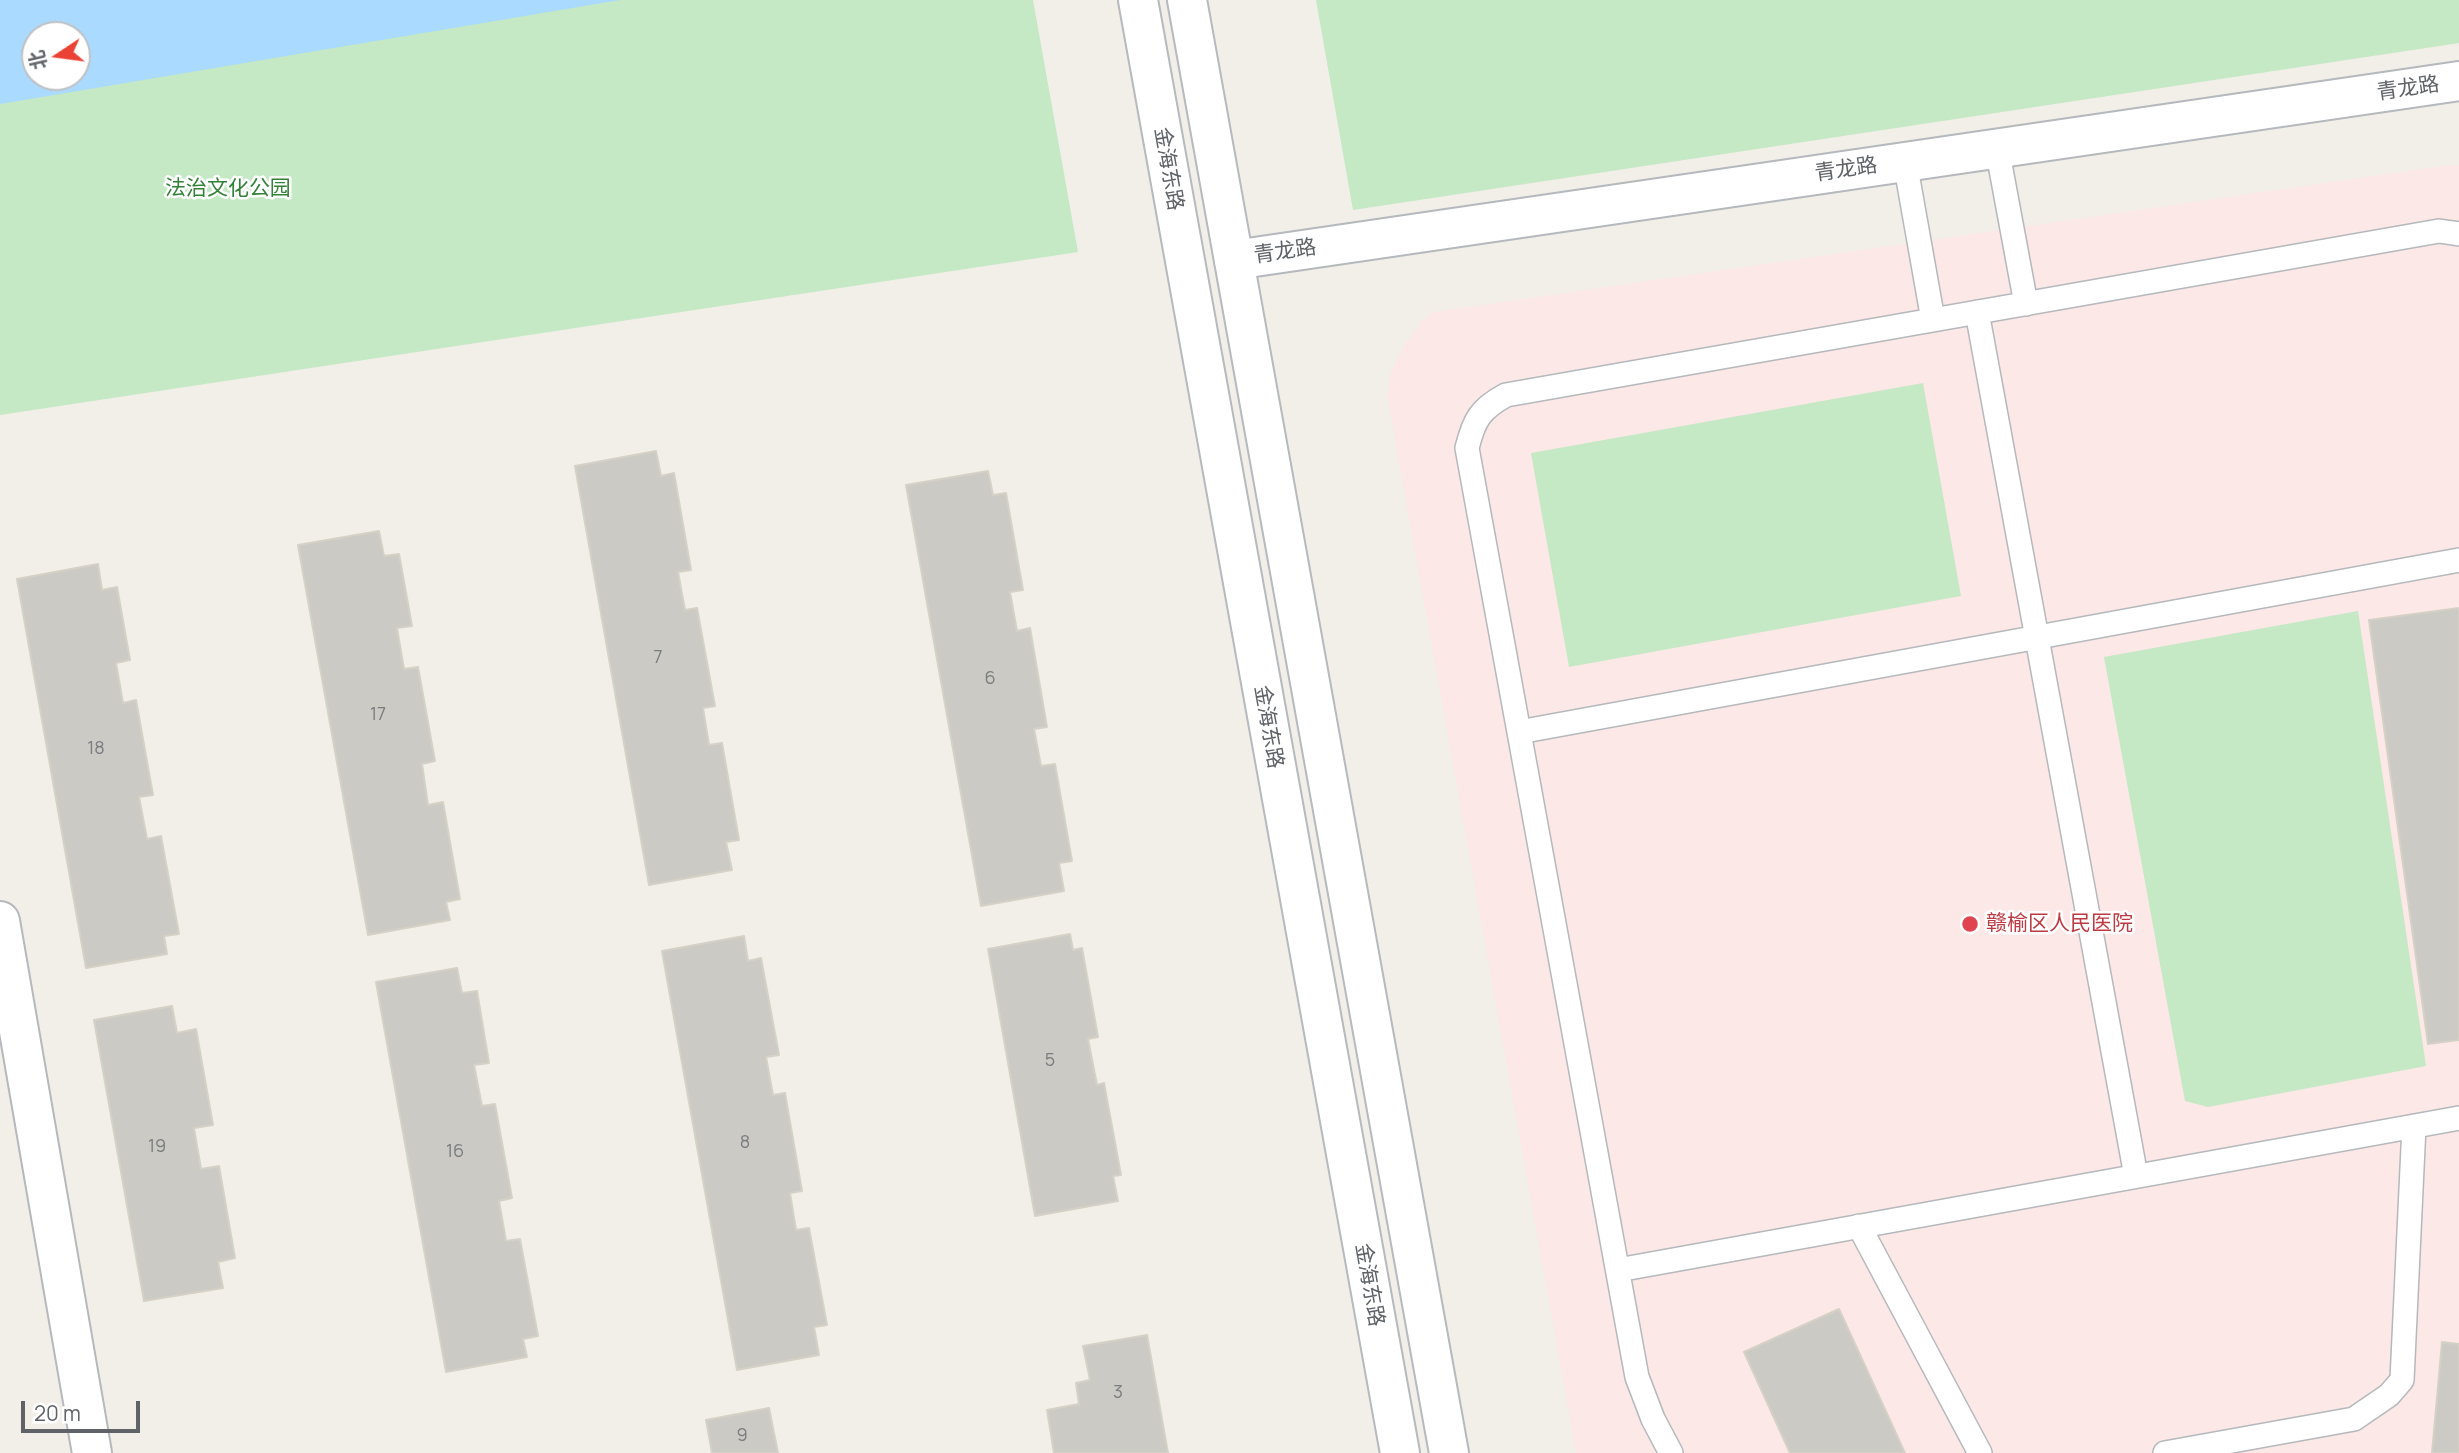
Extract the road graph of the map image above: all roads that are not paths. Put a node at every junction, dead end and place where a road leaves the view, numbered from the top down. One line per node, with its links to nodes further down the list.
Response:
1 (1138, 0): 21 (main road, 金海东路)
2 (1187, 0): 7 (main road)
3 (2459, 81): 4 (main road, 青龙路)
4 (1997, 148): 5 (main road, 青龙路); 8 (lane)
5 (1905, 162): 7 (main road, 青龙路); 10 (lane)
6 (2459, 234): 8 (lane)
7 (1234, 260): 22 (main road)
8 (2026, 304): 9 (lane)
9 (1977, 312): 10 (lane); 12 (lane)
10 (1933, 320): 13 (lane)
11 (2459, 560): 12 (lane)
12 (2037, 638): 13 (lane); 17 (lane)
13 (1519, 732): 19 (lane)
14 (0, 920): 20 (main road)
15 (2459, 1118): 16 (lane)
16 (2414, 1126): 17 (lane); 25 (lane)
17 (2136, 1176): 18 (lane)
18 (1859, 1226): 19 (lane); 24 (lane)
19 (1618, 1270): 23 (lane)
20 (92, 1453)
21 (1400, 1453)
22 (1449, 1453)
23 (1671, 1453)
24 (1980, 1453)
25 (2165, 1453)

